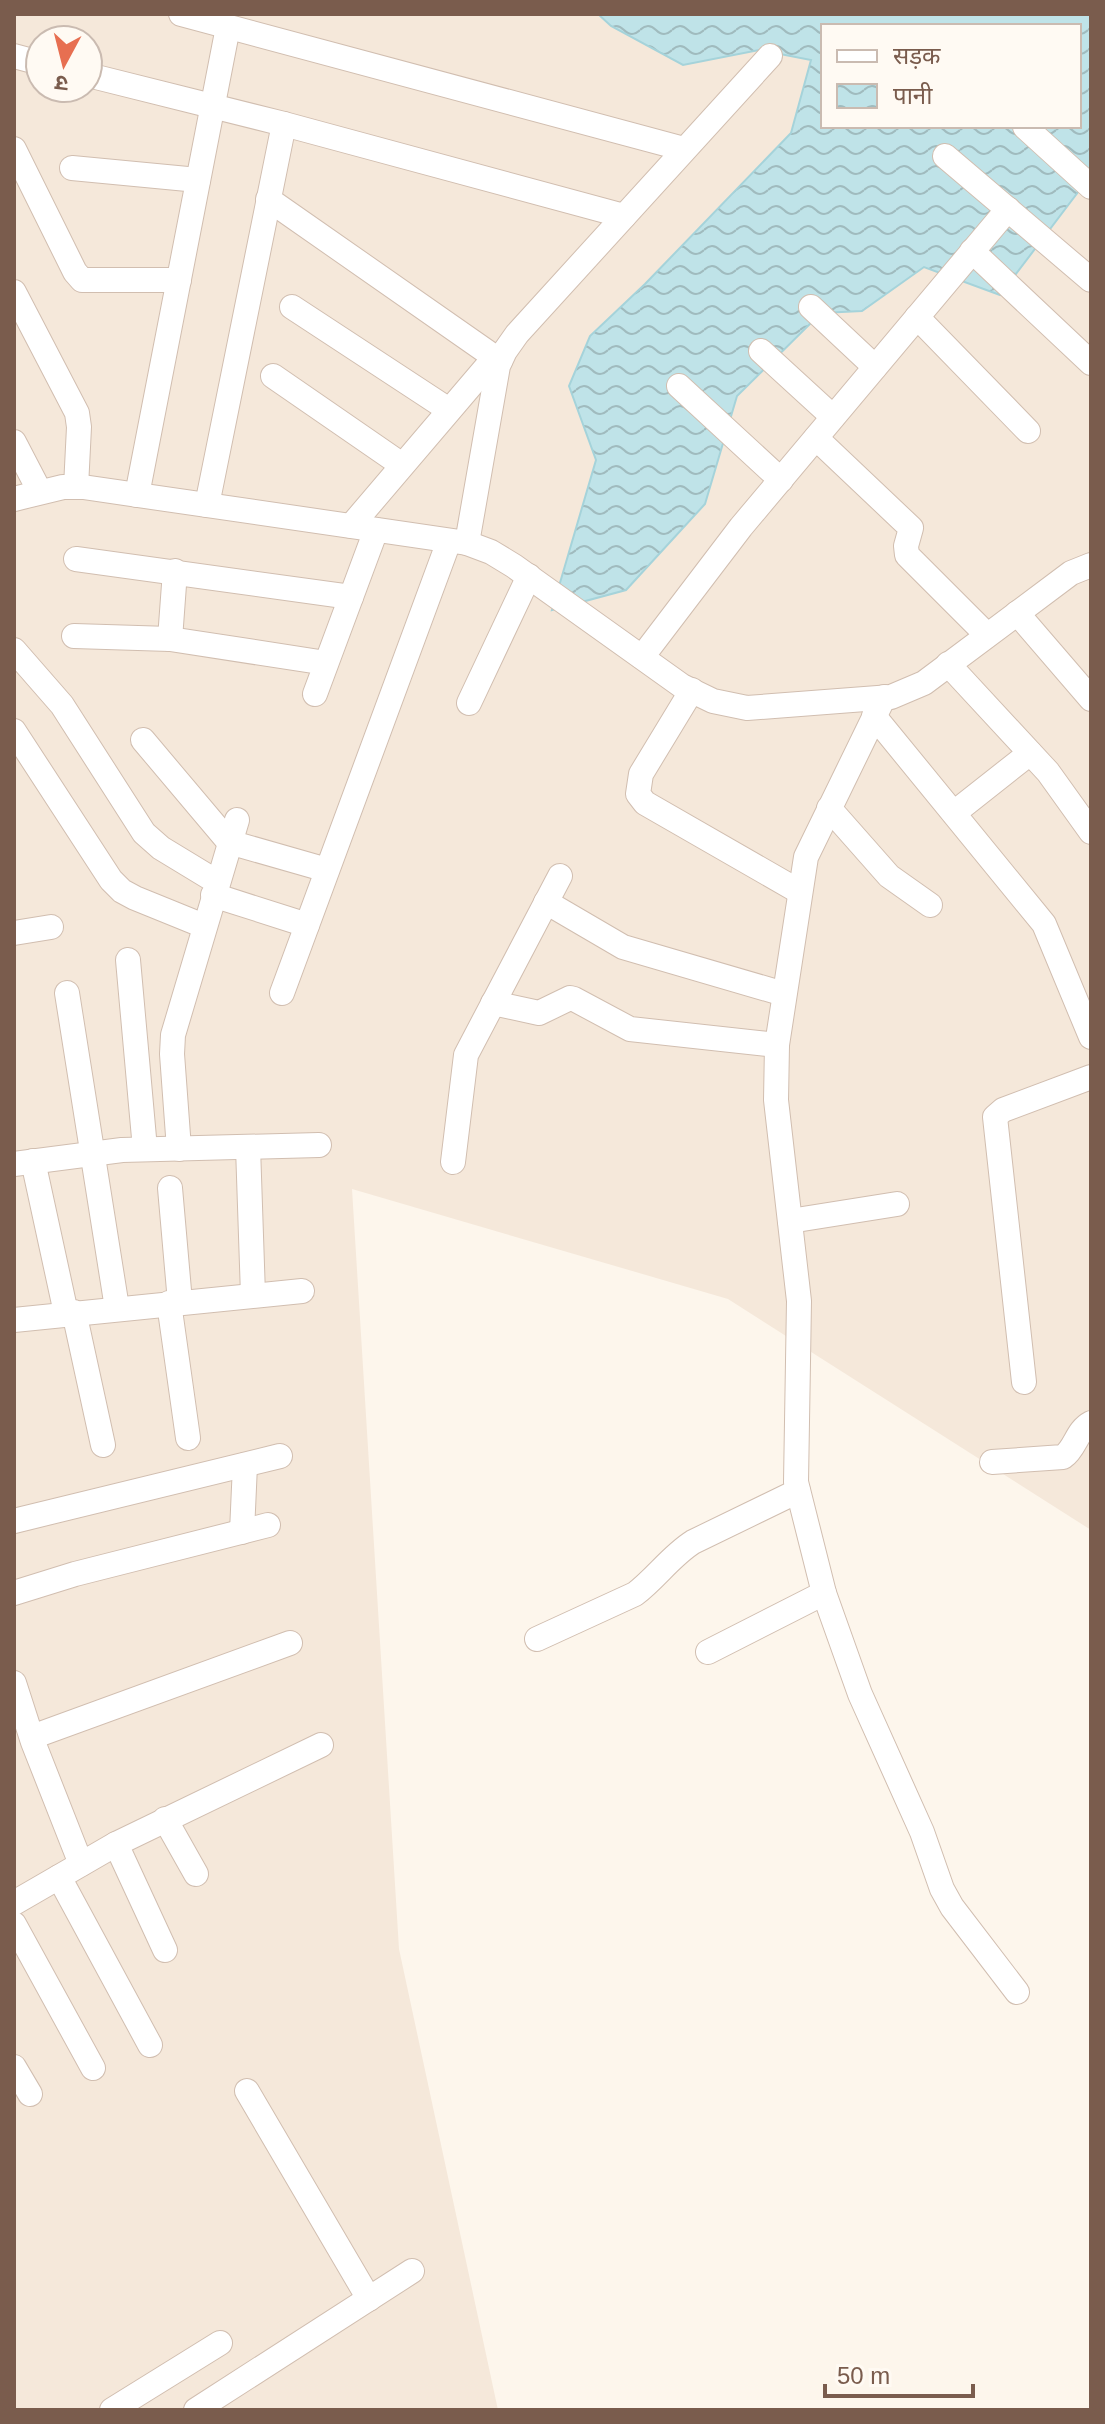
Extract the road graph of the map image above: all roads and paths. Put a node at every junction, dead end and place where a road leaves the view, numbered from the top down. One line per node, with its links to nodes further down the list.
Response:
1 (181, 14): 2 (street)
2 (228, 27): 5 (street); 9 (street)
3 (770, 56): 9 (street)
4 (104, 79): 5 (street)
5 (212, 106): 6 (street); 12 (street)
6 (284, 124): 14 (street); 16 (street)
7 (1026, 128): 13 (street)
8 (14, 149): 18 (street)
9 (684, 149): 16 (street)
10 (945, 156): 15 (street)
11 (72, 168): 12 (street)
12 (198, 180): 18 (street)
13 (1091, 187)
14 (268, 199): 25 (street); 41 (street)
15 (1008, 209): 17 (street); 19 (street)
16 (624, 216): 25 (street)
17 (972, 251): 23 (street); 26 (street)
18 (179, 280): 39 (street)
19 (1091, 280)
20 (14, 292): 37 (street)
21 (292, 307): 30 (street)
22 (811, 307): 27 (street)
23 (917, 317): 27 (street); 32 (street)
24 (761, 351): 31 (street)
25 (498, 359): 30 (street); 44 (street)
26 (1091, 363)
27 (875, 367): 31 (street)
28 (273, 376): 35 (street)
29 (679, 386): 36 (street)
30 (449, 410): 35 (street)
31 (833, 417): 33 (street)
32 (1028, 431)
33 (816, 438): 36 (street); 51 (street)
34 (14, 442): 38 (street)
35 (402, 465): 42 (street)
36 (781, 480): 55 (street)
37 (76, 487): 38 (street); 39 (street)
38 (40, 492): 40 (street)
39 (137, 495): 41 (street)
40 (14, 499)
41 (207, 505): 42 (street)
42 (351, 526): 43 (street)
43 (376, 530): 44 (street); 49 (street)
44 (458, 542): 48 (street); 70 (street)
45 (76, 559): 47 (street)
46 (1091, 565): 50 (street)
47 (175, 571): 49 (street); 53 (street)
48 (529, 576): 55 (street); 61 (street)
49 (351, 597): 56 (street)
50 (1017, 613): 51 (street); 60 (street)
51 (987, 635): 57 (street)
52 (74, 636): 53 (street)
53 (170, 639): 56 (street)
54 (14, 650): 72 (street)
55 (642, 657): 58 (street)
56 (326, 663): 59 (street)
57 (948, 664): 62 (street); 65 (street)
58 (692, 690): 62 (street); 73 (street)
59 (315, 694)
60 (1091, 699)
61 (469, 703)
62 (879, 707): 66 (street); 67 (street)
63 (14, 731): 77 (street)
64 (143, 740): 68 (street)
65 (1030, 753): 67 (street); 69 (street)
66 (829, 808): 73 (street); 75 (street)
67 (954, 813): 85 (street)
68 (233, 831): 70 (street); 72 (street)
69 (1091, 832)
70 (327, 870): 76 (street)
71 (560, 876): 74 (street)
72 (215, 889): 76 (street); 77 (street)
73 (800, 892): 83 (street)
74 (546, 902): 83 (street); 84 (street)
75 (930, 905)
76 (307, 925): 82 (street)
77 (204, 926): 91 (street)
78 (51, 927): 79 (street)
79 (14, 933)
80 (128, 960): 90 (street)
81 (67, 993): 92 (street)
82 (282, 993)
83 (784, 994): 86 (street)
84 (493, 1003): 86 (street); 94 (street)
85 (1091, 1037)
86 (777, 1045): 97 (street)
87 (1091, 1077): 104 (street)
88 (319, 1145): 89 (street)
89 (248, 1147): 91 (street); 99 (street)
90 (145, 1149): 91 (street); 92 (street)
91 (179, 1149)
92 (93, 1153): 93 (street); 101 (street)
93 (24, 1162): 102 (street)
94 (453, 1162)
95 (170, 1188): 100 (street)
96 (897, 1204): 97 (street)
97 (790, 1221): 111 (street)
98 (302, 1291): 99 (street)
99 (253, 1295): 100 (street)
100 (174, 1303): 101 (street); 106 (street)
101 (117, 1308): 102 (street)
102 (70, 1312): 103 (street); 107 (street)
103 (14, 1320)
104 (1024, 1382)
105 (1091, 1423): 109 (street)
106 (188, 1438)
107 (103, 1445)
108 (280, 1456): 110 (street)
109 (992, 1462)
110 (245, 1465): 112 (street); 114 (street)
111 (798, 1491): 116 (street); 117 (street)
112 (14, 1521)
113 (268, 1525): 114 (street)
114 (242, 1532): 115 (street)
115 (14, 1593)
116 (824, 1593): 119 (street); 131 (street)
117 (537, 1639)
118 (290, 1643): 121 (street)
119 (708, 1652)
120 (14, 1684): 121 (street)
121 (32, 1737): 125 (street)
122 (321, 1745): 123 (street)
123 (165, 1819): 124 (street); 126 (street)
124 (116, 1844): 125 (street); 130 (street)
125 (81, 1864): 127 (street)
126 (196, 1874)
127 (59, 1877): 128 (street); 132 (street)
128 (14, 1903)
129 (14, 1924): 134 (street)
130 (165, 1950)
131 (1017, 1992)
132 (150, 2045)
133 (14, 2067): 136 (street)
134 (93, 2068)
135 (247, 2091): 138 (street)
136 (30, 2094)
137 (412, 2271): 138 (street)
138 (369, 2299): 140 (street)
139 (220, 2343): 141 (street)
140 (211, 2406)
141 (112, 2410)

